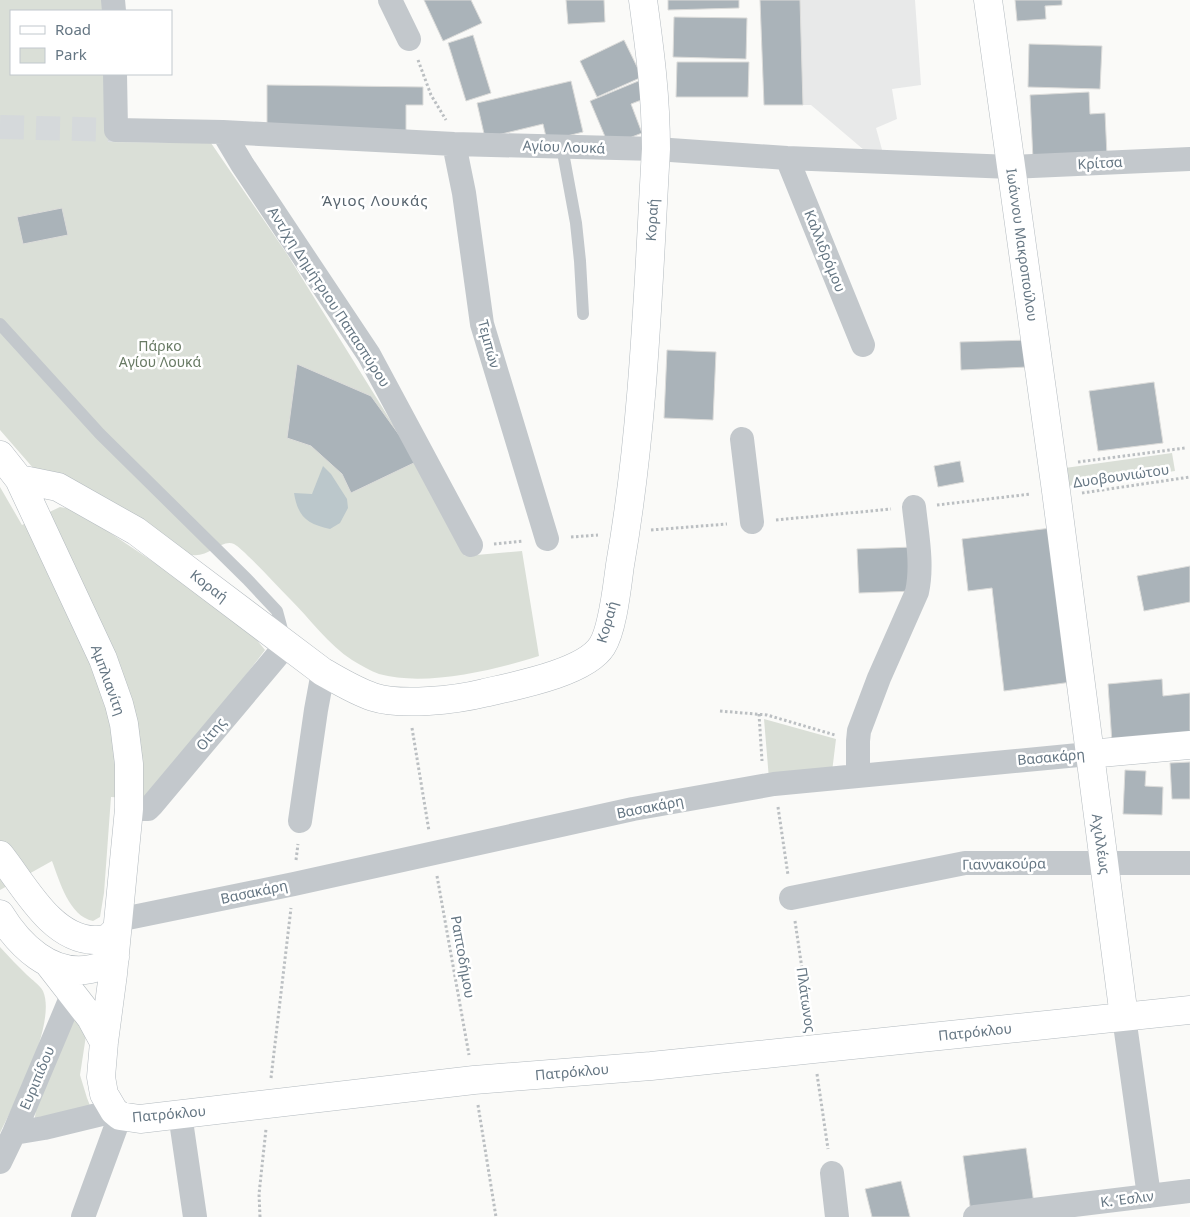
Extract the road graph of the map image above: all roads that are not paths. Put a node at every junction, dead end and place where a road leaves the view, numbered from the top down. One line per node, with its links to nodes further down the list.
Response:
1 (390, 0): 4 (street)
2 (643, 0): 9 (street, Κοραή)
3 (988, 0): 12 (street, Ιωάννου Μακροπούλου)
4 (410, 39)
5 (115, 75): 6 (street, Αγίου Λουκά)
6 (223, 132): 7 (street, Αγίου Λουκά); 23 (street, Αντ/χη Δημήτριου Παπασπύρου)
7 (454, 144): 8 (street, Αγίου Λουκά); 22 (street, Τεμπών)
8 (562, 147): 9 (street, Αγίου Λουκά); 13 (lane)
9 (656, 149): 10 (street, Αγίου Λουκά); 25 (street, Κοραή)
10 (787, 158): 12 (street, Αγίου Λουκά); 15 (street, Καλλιδρόμου)
11 (1190, 159): 12 (street, Κρίτσα)
12 (1011, 167): 19 (street, Ιωάννου Μακροπούλου)
13 (583, 314)
14 (0, 324): 24 (lane)
15 (864, 345)
16 (742, 439): 21 (street)
17 (0, 455): 18 (street, Αμπλιανίτη)
18 (19, 478): 24 (street, Κοραή); 29 (street, Αμπλιανίτη)
19 (1055, 484): 27 (street, Αχιλλέως)
20 (914, 507): 28 (street)
21 (752, 522)
22 (547, 540)
23 (471, 545)
24 (286, 644): 25 (street, Κοραή); 29 (street, Οίτης)
25 (323, 672): 30 (street)
26 (1190, 745): 27 (street, Βασακάρη)
27 (1089, 754): 28 (street, Βασακάρη); 32 (street, Αχιλλέως)
28 (858, 775): 36 (street, Βασακάρη)
29 (129, 810): 36 (street, Αμπλιανίτη)
30 (300, 821)
31 (0, 855): 36 (street)
32 (1104, 863): 33 (street, Γιαννακούρα); 34 (street, Γιαννακούρα); 41 (street, Αχιλλέως)
33 (1190, 863)
34 (791, 898)
35 (0, 914): 38 (street)
36 (117, 924): 37 (street, Αμπλιανίτη)
37 (115, 957): 38 (street); 42 (street, Πατρόκλου)
38 (49, 964): 39 (street)
39 (73, 993): 42 (street); 45 (street, Ευριπίδου)
40 (1190, 1010): 41 (street, Πατρόκλου)
41 (1124, 1017): 44 (street, Πατρόκλου); 49 (street, Αχιλλέως)
42 (104, 1042): 43 (street, Πατρόκλου)
43 (117, 1114): 44 (street, Πατρόκλου); 45 (street); 50 (street)
44 (180, 1114): 51 (street)
45 (14, 1133): 46 (street, Ευριπίδου)
46 (0, 1162)
47 (832, 1173): 52 (street)
48 (1190, 1191): 49 (street, K. Έσλιν)
49 (1148, 1196): 53 (street, K. Έσλιν)
50 (83, 1217)
51 (195, 1217)
52 (837, 1217)
53 (975, 1217)

